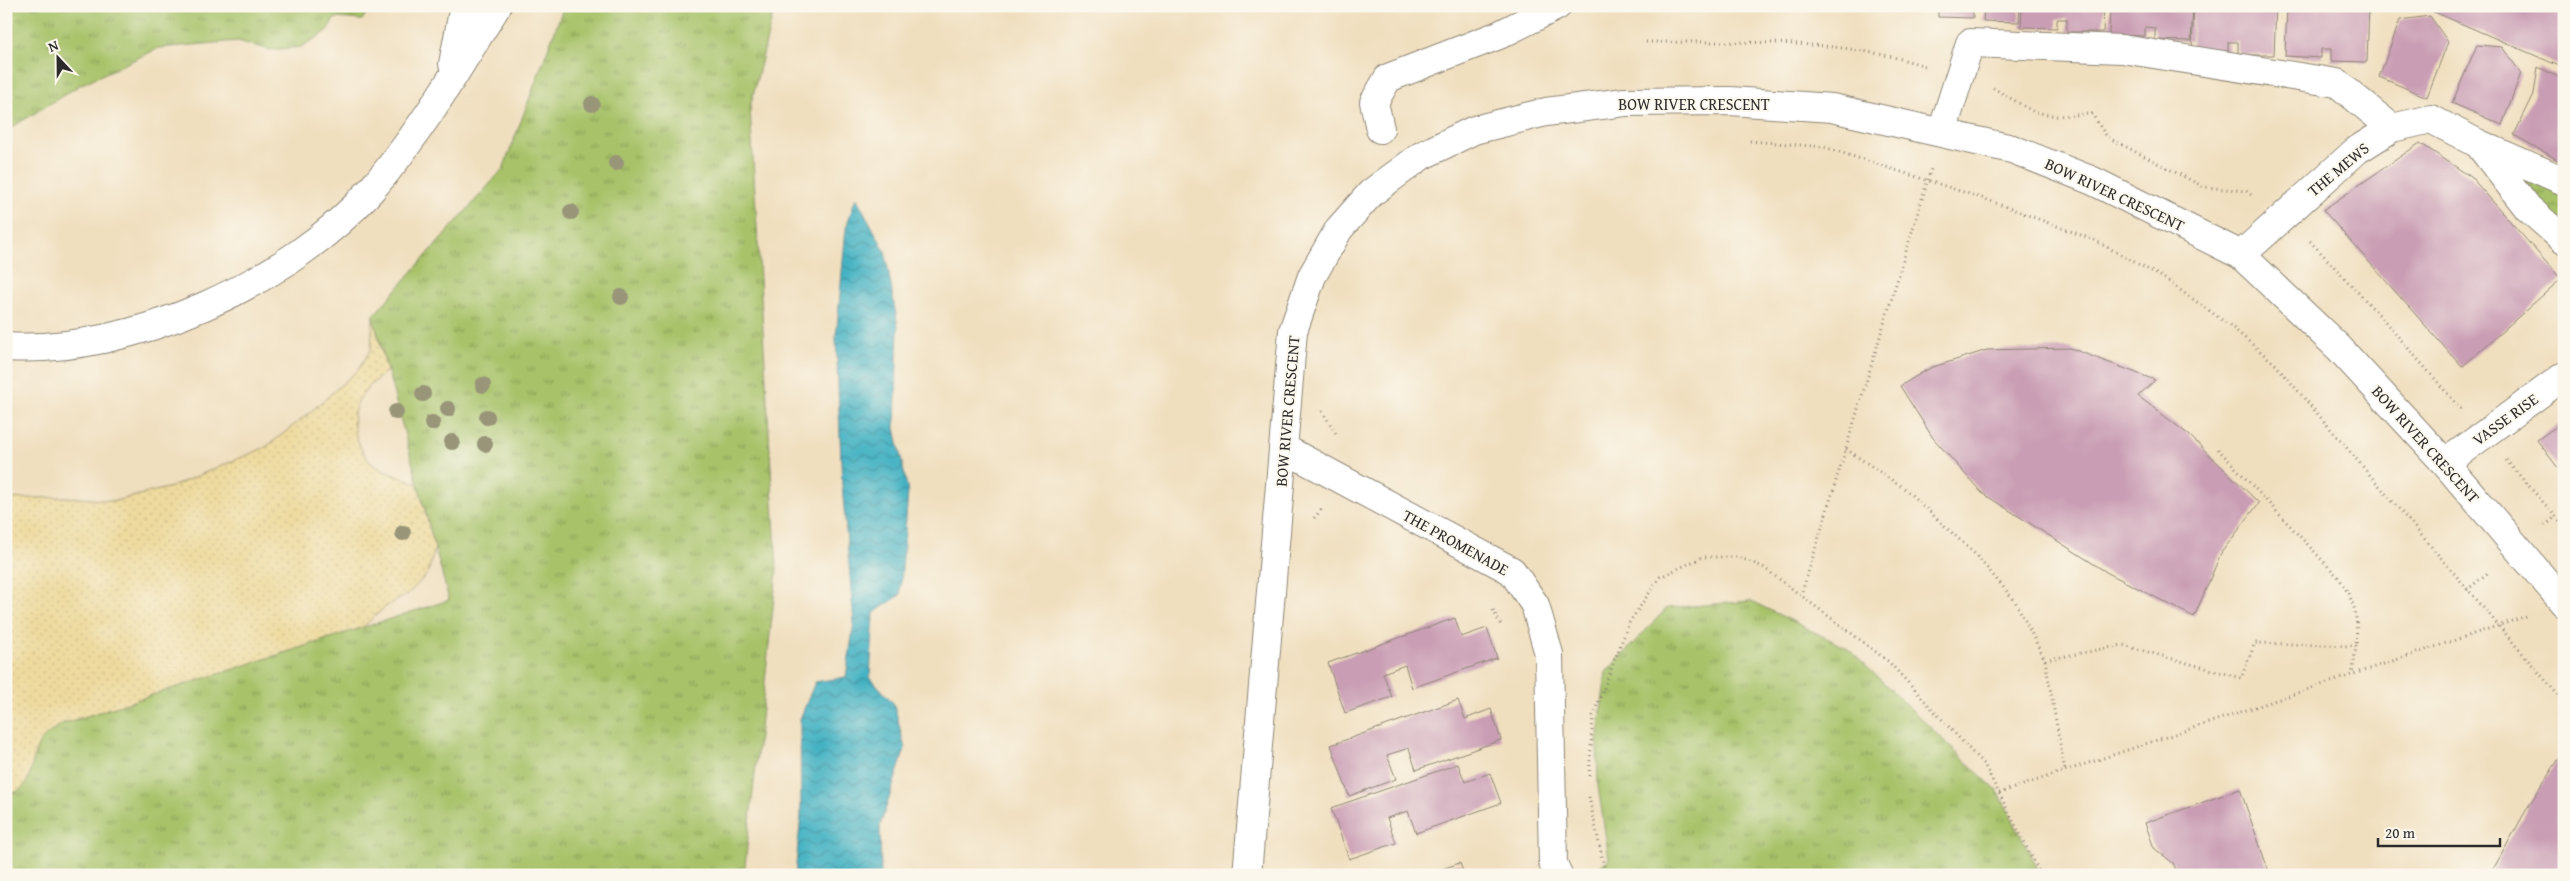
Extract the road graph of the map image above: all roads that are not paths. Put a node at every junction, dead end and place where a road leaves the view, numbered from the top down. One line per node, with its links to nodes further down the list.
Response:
1 (464, 6): 4 (street)
2 (497, 6): 4 (street)
3 (1557, 6): 6 (street)
4 (450, 80): 12 (street)
5 (2392, 128): 7 (street); 8 (street, THE MEWS); 11 (street, THE MEWS)
6 (1380, 129)
7 (1942, 132): 11 (street, BOW RIVER CRESCENT); 14 (street, BOW RIVER CRESCENT)
8 (2477, 143): 9 (street, THE MEWS); 10 (street, THE MEWS)
9 (2564, 181)
10 (2564, 240)
11 (2241, 255): 15 (street, BOW RIVER CRESCENT)
12 (6, 348)
13 (2564, 376): 15 (street, VASSE RISE)
14 (1283, 448): 17 (street, BOW RIVER CRESCENT); 18 (street, THE PROMENADE)
15 (2446, 463): 16 (street, BOW RIVER CRESCENT)
16 (2564, 603)
17 (1248, 875)
18 (1558, 875)

